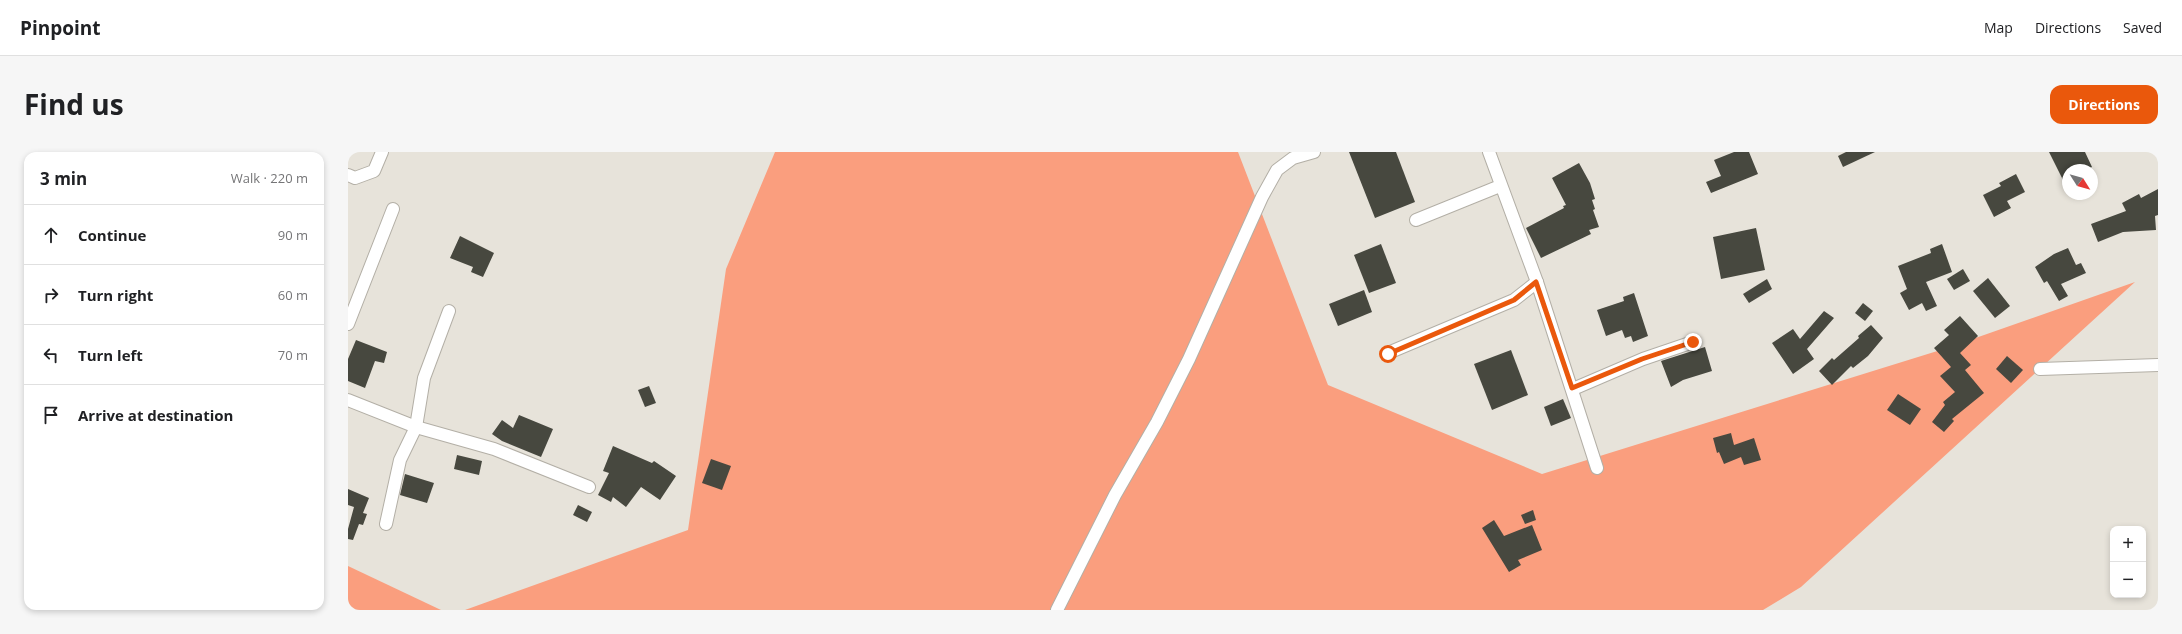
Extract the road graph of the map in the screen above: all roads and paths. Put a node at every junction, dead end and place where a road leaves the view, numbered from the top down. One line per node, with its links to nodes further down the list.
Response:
1 (382, 152): 4 (street)
2 (1314, 152): 21 (street)
3 (1489, 152): 5 (street)
4 (348, 175)
5 (1500, 186): 7 (street); 8 (street)
6 (393, 209): 10 (street)
7 (1416, 220)
8 (1536, 282): 12 (street); 15 (street)
9 (449, 311): 17 (street)
10 (348, 324)
11 (1693, 342): 15 (street)
12 (1388, 354)
13 (2158, 365): 14 (street)
14 (2040, 369)
15 (1572, 388): 18 (street)
16 (348, 400): 17 (street)
17 (416, 428): 19 (street); 20 (street)
18 (1598, 468)
19 (589, 487)
20 (386, 524)
21 (1057, 610)

